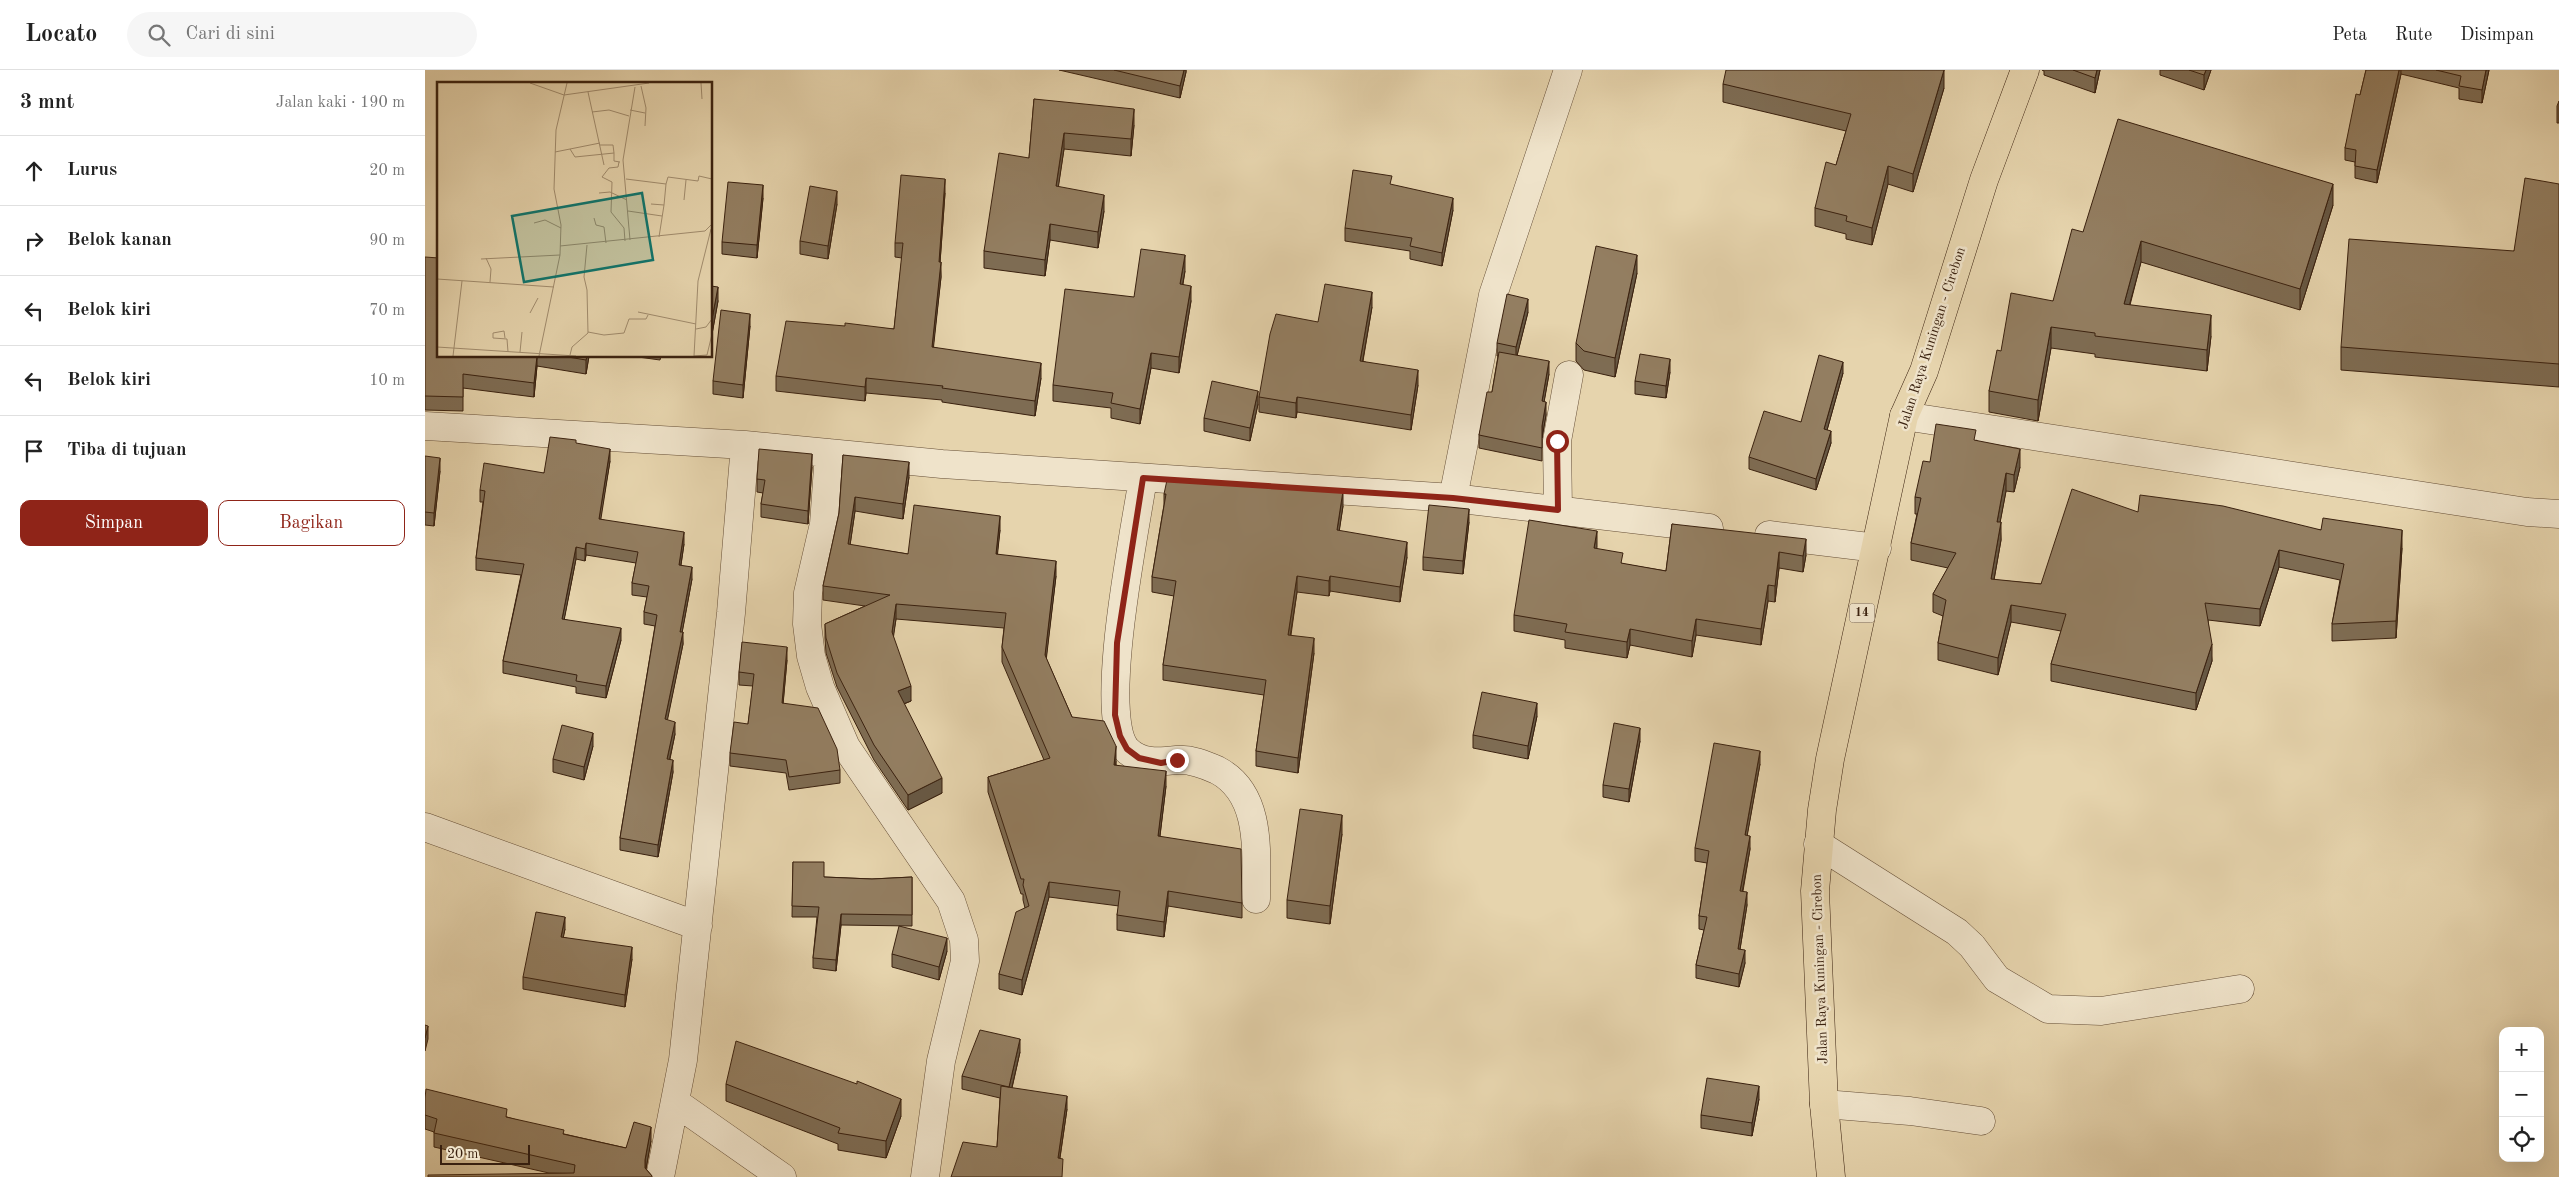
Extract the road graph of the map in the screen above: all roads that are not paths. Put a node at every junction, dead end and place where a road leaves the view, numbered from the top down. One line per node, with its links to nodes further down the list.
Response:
1 (1568, 70): 9 (street)
2 (2025, 70): 4 (highway, Jalan Raya Kuningan - Cirebon / 14)
3 (1569, 375): 10 (street)
4 (1904, 416): 11 (street); 12 (highway, Jalan Raya Kuningan - Cirebon / 14)
5 (425, 426): 6 (street)
6 (745, 445): 7 (street); 16 (street)
7 (829, 453): 8 (street); 23 (street)
8 (1143, 478): 9 (street); 15 (street)
9 (1453, 498): 10 (street)
10 (1558, 510): 12 (street)
11 (2559, 514)
12 (1877, 548): 14 (highway, Jalan Raya Kuningan - Cirebon / 14)
13 (425, 827): 16 (street)
14 (1818, 844): 17 (street); 19 (highway, Jalan Raya Kuningan - Cirebon / 14)
15 (1256, 899)
16 (698, 926): 18 (street)
17 (2239, 989)
18 (675, 1102): 21 (street); 22 (street)
19 (1824, 1104): 20 (street); 24 (highway, Jalan Raya Kuningan - Cirebon / 14)
20 (1981, 1121)
21 (660, 1177)
22 (782, 1177)
23 (925, 1177)
24 (1831, 1177)

